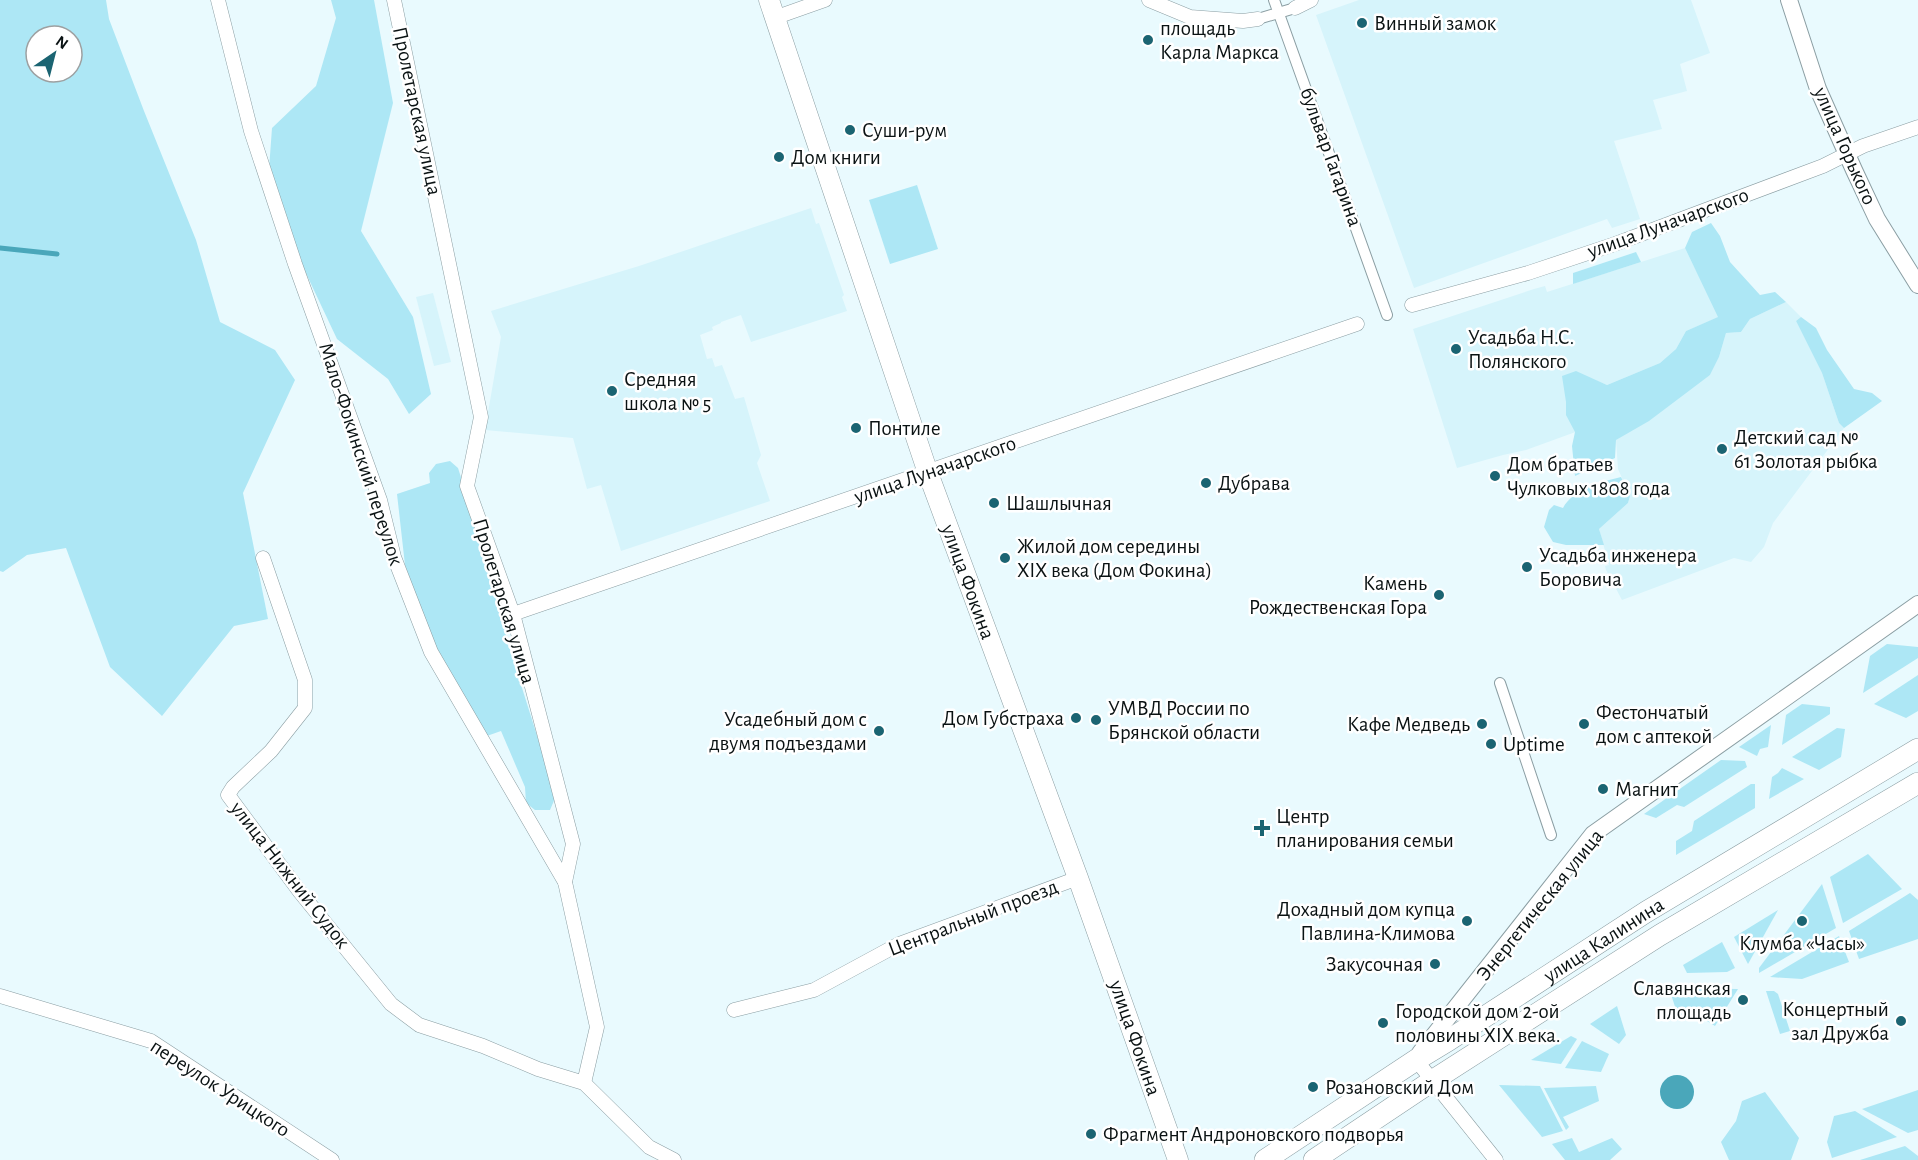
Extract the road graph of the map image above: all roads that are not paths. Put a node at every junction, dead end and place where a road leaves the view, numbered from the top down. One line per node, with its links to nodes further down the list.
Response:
1 (218, 0): 27 (street, Мало-Фокинский переулок)
2 (394, 0): 21 (street, Пролетарская улица)
3 (825, 0): 9 (street)
4 (1149, 0): 11 (street)
5 (1274, 0): 10 (street, бульвар Гагарина)
6 (1311, 0): 8 (street)
7 (1789, 0): 13 (street, улица Горького)
8 (1295, 8): 10 (street)
9 (772, 9): 18 (main road, улица Фокина)
10 (1279, 14): 11 (street); 16 (street, бульвар Гагарина)
11 (1258, 20)
12 (1918, 127): 13 (street, улица Луначарского)
13 (1849, 154): 14 (street, улица Горького); 15 (street, улица Луначарского)
14 (1918, 285)
15 (1413, 305)
16 (1387, 315)
17 (1357, 324): 18 (street, улица Луначарского)
18 (928, 473): 21 (street, улица Луначарского); 26 (main road, улица Фокина)
19 (263, 558): 32 (street, улица Нижний Судок)
20 (1918, 604): 30 (street, Энергетическая улица)
21 (513, 614): 27 (street, Пролетарская улица)
22 (1500, 683): 25 (street)
23 (1918, 749): 30 (main road, улица Калинина)
24 (1918, 783): 31 (main road, улица Калинина)
25 (1551, 836)
26 (1078, 878): 29 (street, Центральный проезд); 35 (main road, улица Фокина)
27 (565, 882): 32 (street, Пролетарская улица)
28 (0, 996): 33 (street, переулок Урицкого)
29 (734, 1010)
30 (1416, 1060): 31 (street); 36 (main road, улица Калинина)
31 (1432, 1081): 37 (main road, улица Калинина); 38 (street)
32 (584, 1083): 34 (street)
33 (332, 1160)
34 (674, 1160)
35 (1178, 1160)
36 (1265, 1160)
37 (1314, 1160)
38 (1496, 1160)

